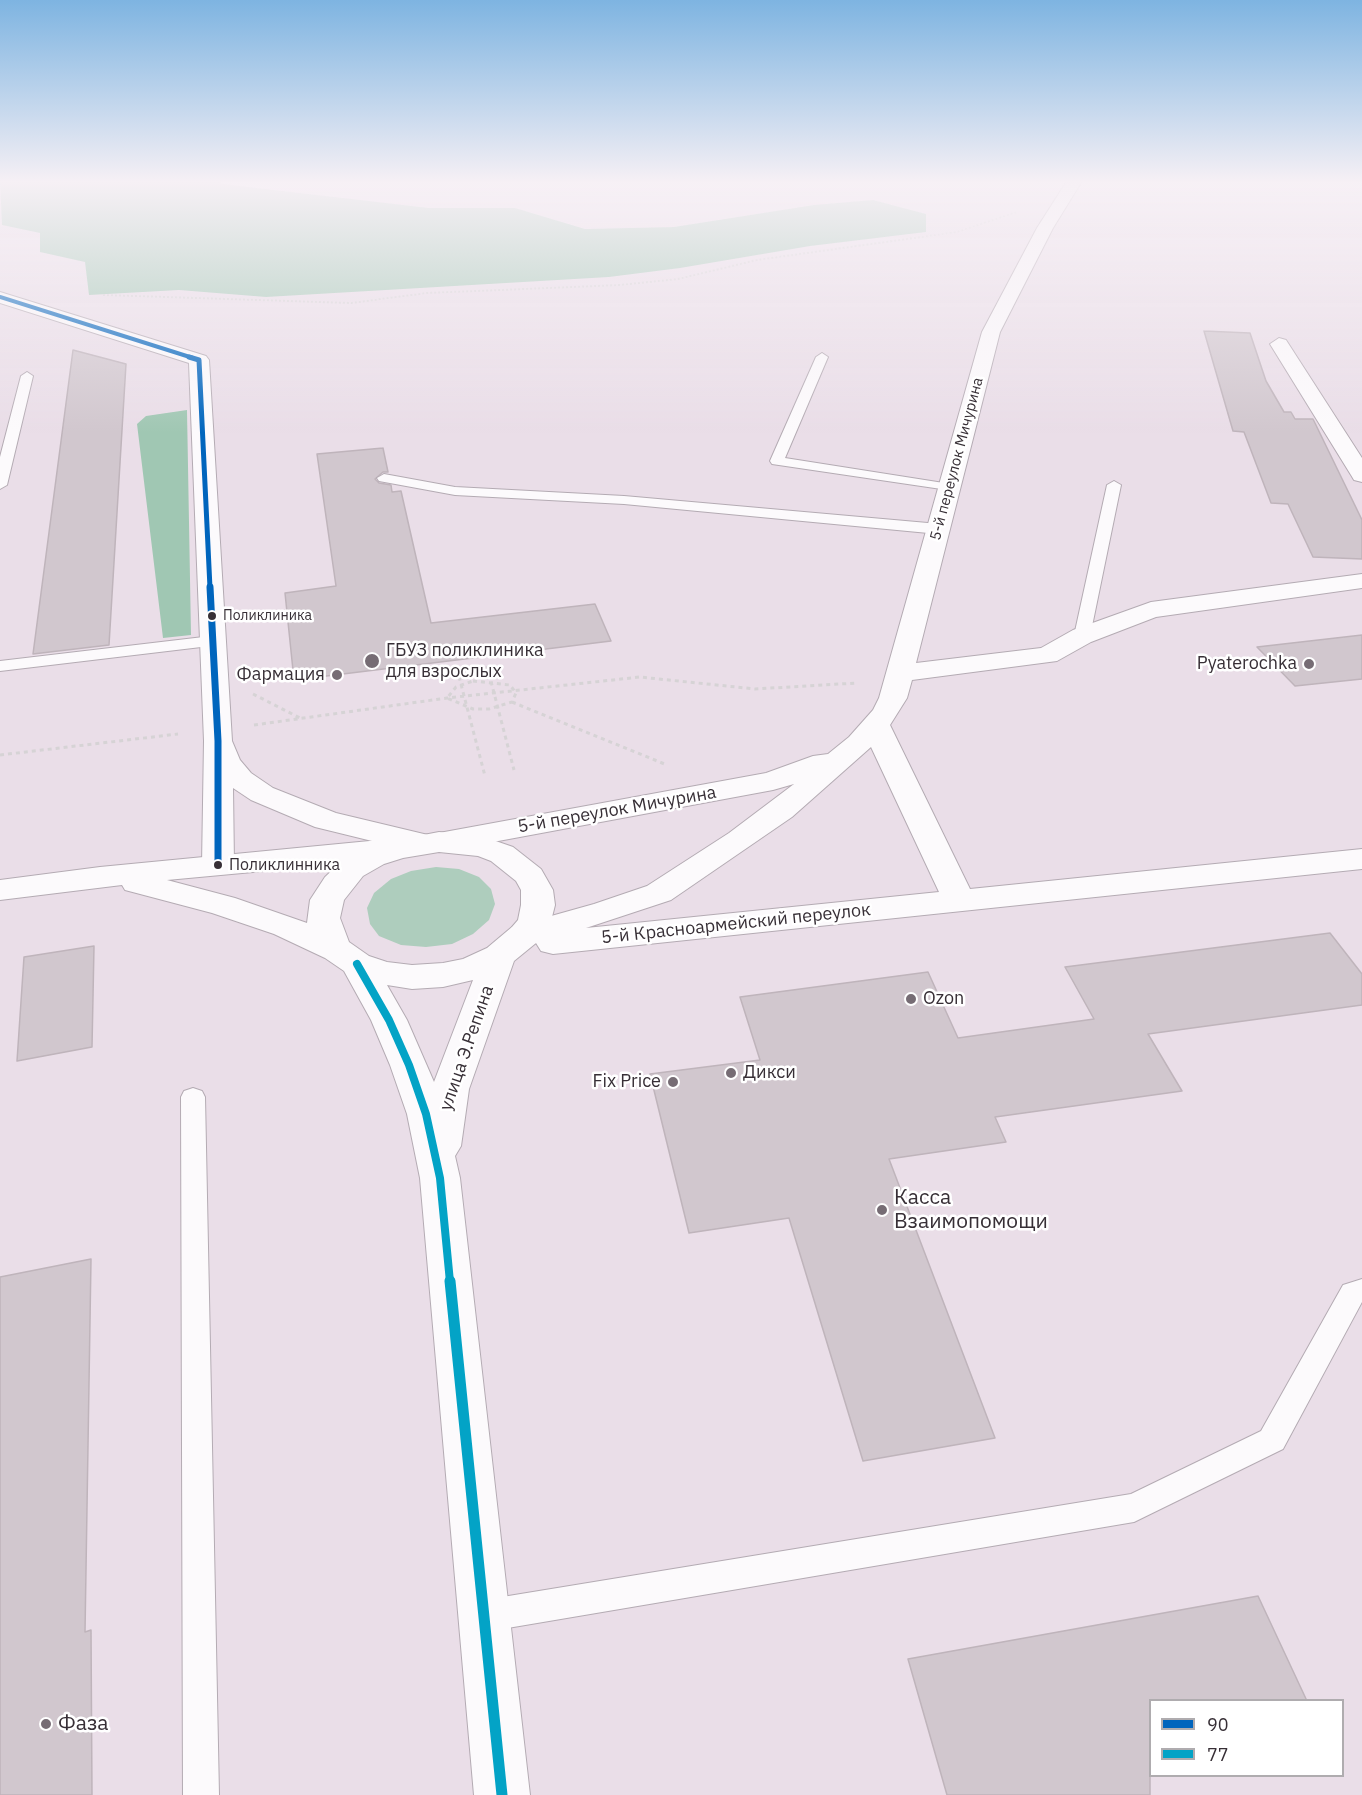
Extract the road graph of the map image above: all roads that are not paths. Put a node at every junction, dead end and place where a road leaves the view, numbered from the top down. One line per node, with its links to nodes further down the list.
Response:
1 (1027, 265): 10 (street, 5-й переулок Мичурина)
2 (0, 297): 14 (street)
3 (1279, 344): 6 (street)
4 (822, 357): 10 (lane)
5 (27, 376): 8 (lane)
6 (1362, 475)
7 (384, 478): 11 (lane)
8 (0, 485)
9 (1114, 485): 13 (lane)
10 (950, 488): 11 (street, 5-й переулок Мичурина)
11 (939, 529): 16 (street, 5-й переулок Мичурина)
12 (1362, 580): 13 (street)
13 (1082, 636): 16 (street)
14 (212, 641): 15 (lane); 18 (street)
15 (0, 666)
16 (900, 673): 17 (street, 5-й переулок Мичурина)
17 (867, 734): 19 (street, 5-й переулок Мичурина); 24 (street); 25 (street, 5-й переулок Мичурина)
18 (218, 735): 19 (street); 21 (street)
19 (419, 845): 21 (street); 25 (street); 26 (street)
20 (1362, 859): 24 (street, 5-й Красноармейский переулок)
21 (218, 866): 22 (street)
22 (100, 877): 23 (street); 26 (street)
23 (0, 890)
24 (958, 900): 25 (street, 5-й Красноармейский переулок)
25 (512, 946): 26 (street); 28 (street, улица Э.Репина)
26 (347, 957): 28 (street, улица Э.Репина)
27 (193, 1097): 31 (lane)
28 (440, 1178): 30 (street, улица Э.Репина)
29 (1362, 1290): 30 (lane)
30 (484, 1616): 32 (street, улица Э.Репина)
31 (201, 1795)
32 (502, 1795)

